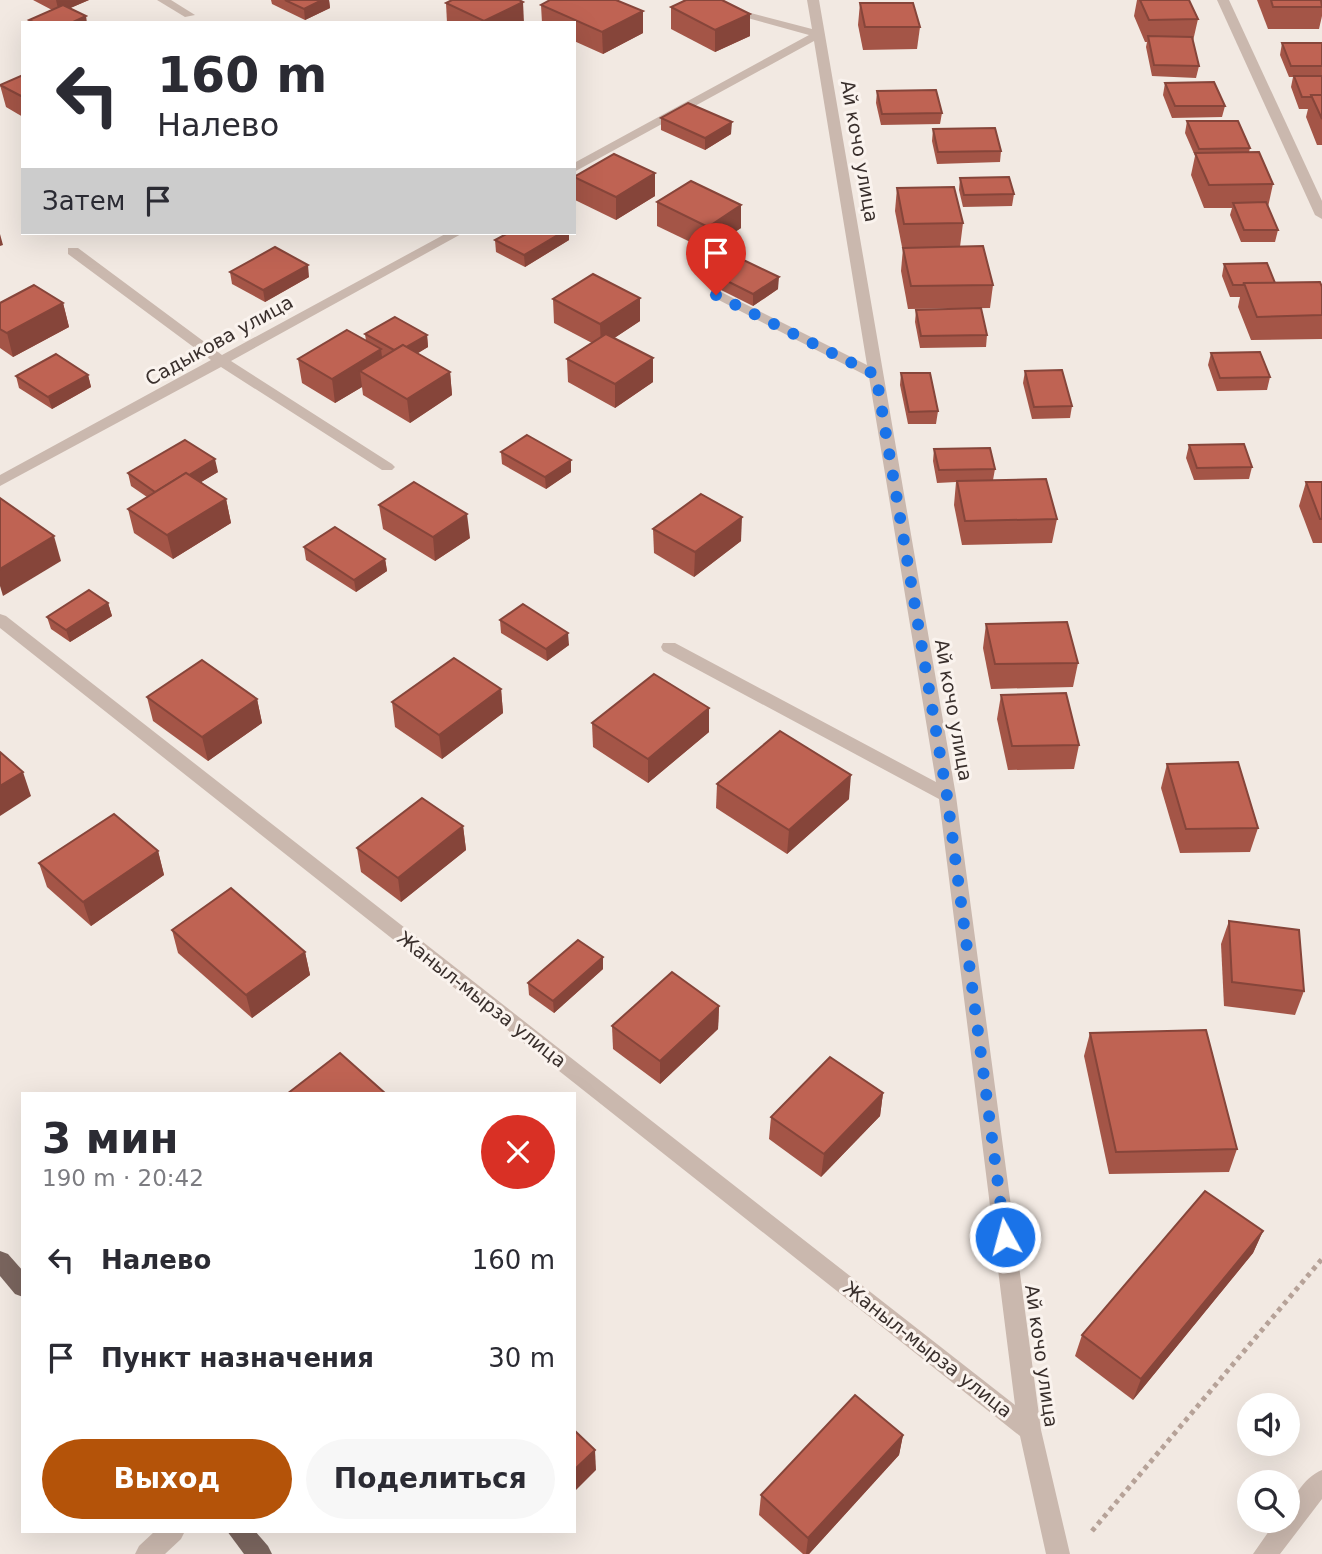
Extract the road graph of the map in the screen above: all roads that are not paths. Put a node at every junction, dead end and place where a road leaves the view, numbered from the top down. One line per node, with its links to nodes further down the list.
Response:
1 (163, 0): 5 (street)
2 (688, 0): 6 (street)
3 (813, 0): 6 (street, Ай кочо улица)
4 (1223, 0): 8 (street)
5 (189, 15)
6 (819, 34): 7 (street); 13 (street, Ай кочо улица)
7 (576, 167)
8 (1322, 215)
9 (452, 235): 12 (street, Садыкова улица)
10 (73, 251): 12 (street)
11 (716, 295): 13 (street)
12 (220, 361): 14 (street); 15 (street, Садыкова улица)
13 (876, 375): 18 (street, Ай кочо улица)
14 (387, 467)
15 (0, 481)
16 (0, 620): 21 (street, Жаныл-мырза улица)
17 (669, 648): 18 (street)
18 (947, 796): 21 (street, Ай кочо улица)
19 (0, 1261): 20 (main road)
20 (21, 1285)
21 (1030, 1430): 27 (street, Ай кочо улица)
22 (1322, 1480): 28 (street)
23 (171, 1533): 25 (street)
24 (241, 1533): 26 (main road)
25 (147, 1554)
26 (260, 1554)
27 (1058, 1554)
28 (1265, 1554)

